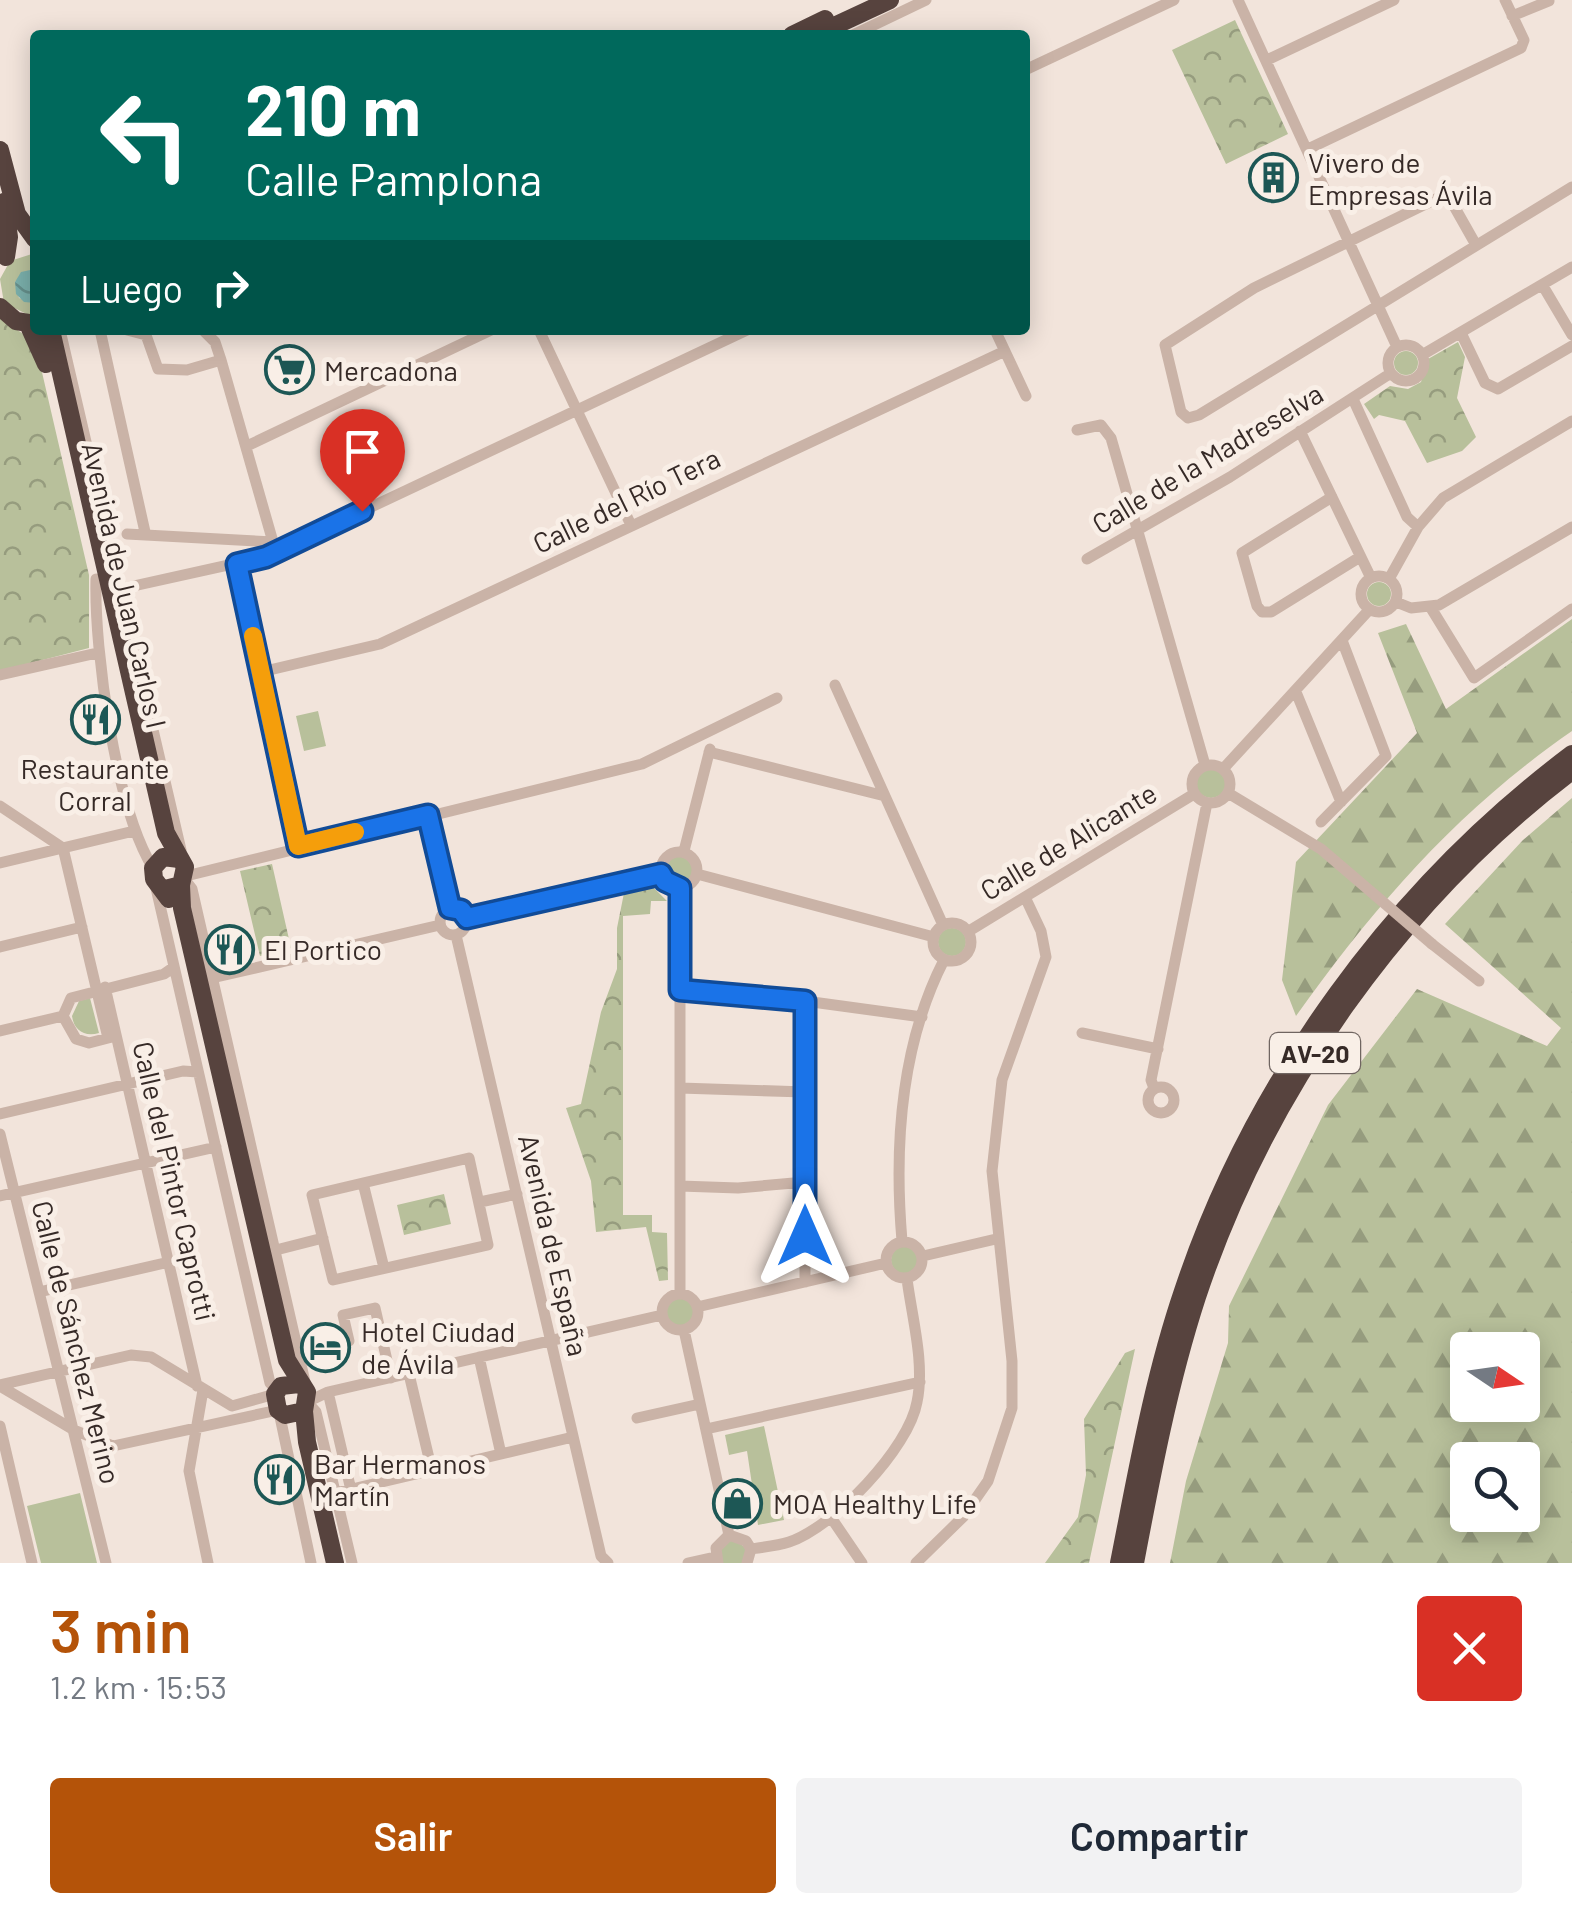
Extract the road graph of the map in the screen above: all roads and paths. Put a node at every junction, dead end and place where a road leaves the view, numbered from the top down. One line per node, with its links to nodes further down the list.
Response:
1 (866, 0): 10 (highway)
2 (890, 0): 11 (highway)
3 (926, 0): 12 (street)
4 (1174, 0): 14 (street)
5 (1238, 0): 13 (street)
6 (1394, 0): 13 (street)
7 (1505, 0): 9 (street)
8 (1549, 0): 9 (street)
9 (1512, 16): 15 (street)
10 (803, 30)
11 (826, 30)
12 (864, 30)
13 (1267, 60): 15 (street)
14 (1030, 68)
15 (1308, 149): 20 (street)
16 (0, 150): 19 (highway)
17 (1572, 186): 21 (street)
18 (0, 187): 23 (highway)
19 (30, 235)
20 (1350, 240): 21 (street); 26 (street); 26 (street)
21 (1476, 244): 26 (street)
22 (30, 246): 23 (highway)
23 (3, 260)
24 (1572, 268): 25 (street)
25 (1543, 286): 29 (street); 30 (street)
26 (1378, 304): 42 (street)
27 (0, 307): 28 (highway)
28 (30, 323)
29 (1461, 333): 41 (street); 44 (street)
30 (1572, 334)
31 (36, 335): 66 (highway, Avenida de Juan Carlos I)
32 (60, 335): 68 (street, Avenida de Juan Carlos I)
33 (60, 335): 99 (highway, Avenida de Juan Carlos I)
34 (103, 335): 59 (street)
35 (146, 335): 45 (street)
36 (211, 335): 45 (street)
37 (481, 335): 53 (street)
38 (541, 335): 49 (street)
39 (736, 335): 49 (street)
40 (997, 335): 43 (street)
41 (1572, 346)
42 (1398, 347): 44 (street); 46 (street)
43 (1005, 351): 47 (street); 55 (street, Calle del Río Tera)
44 (1422, 355): 46 (street)
45 (221, 360): 53 (street)
46 (1391, 373): 48 (street, Calle de la Madreselva)
47 (1026, 396)
48 (1353, 399): 52 (street, Calle de la Madreselva); 56 (street, Calle de la Madreselva)
49 (578, 409): 55 (street); 61 (street)
50 (1572, 421): 56 (street)
51 (1077, 430): 58 (street)
52 (1300, 432): 54 (street); 58 (street, Calle de la Madreselva)
53 (247, 446): 61 (street)
54 (1332, 497): 62 (street); 62 (street)
55 (630, 523): 75 (street, Calle del Río Tera)
56 (1418, 527): 67 (street)
57 (1572, 527): 70 (street)
58 (1137, 529): 63 (street, Calle de la Madreselva); 83 (street)
59 (145, 532): 60 (street); 61 (street)
60 (127, 534)
61 (277, 546): 64 (street)
62 (1360, 557): 65 (street)
63 (1087, 559)
64 (237, 564): 68 (street); 75 (street)
65 (1371, 578): 67 (street); 72 (street)
66 (96, 579): 74 (street); 99 (highway, Avenida de Juan Carlos I)
67 (1389, 579): 69 (street)
68 (120, 590): 99 (street, Avenida de Juan Carlos I)
69 (1396, 602): 70 (street); 72 (street)
70 (1430, 608): 71 (street)
71 (1572, 609)
72 (1369, 610): 73 (street)
73 (1342, 643): 78 (street); 89 (street)
74 (96, 653): 76 (street); 94 (street)
75 (260, 672): 95 (street)
76 (0, 675)
77 (835, 685): 88 (street)
78 (1296, 692): 84 (street); 89 (street)
79 (777, 698): 80 (street)
80 (712, 731): 81 (street); 92 (street)
81 (710, 752): 88 (street); 97 (street)
82 (1572, 754): 195 (highway, AV-20)
83 (1205, 765): 84 (street); 87 (street)
84 (1223, 769): 86 (street)
85 (1572, 771): 196 (highway, AV-20)
86 (1228, 793): 90 (street); 116 (street, bridge)
87 (1194, 794): 90 (street); 103 (street, Calle de Alicante)
88 (886, 796): 106 (street)
89 (1341, 802): 93 (street)
90 (1207, 803): 125 (street)
91 (0, 806): 96 (street)
92 (428, 815): 95 (street); 104 (street)
93 (1321, 822)
94 (134, 830): 96 (street); 99 (street)
95 (298, 846): 99 (street)
96 (63, 848): 98 (street); 108 (street, Calle del Pintor Caprotti)
97 (684, 851): 100 (street); 101 (street)
98 (0, 863)
99 (173, 873): 114 (street, Avenida de Juan Carlos I); 115 (street, Avenida de Juan Carlos I); 167 (highway, Avenida de Juan Carlos I)
100 (661, 874): 102 (street); 105 (street)
101 (698, 874): 102 (street); 111 (street)
102 (680, 888): 118 (street)
103 (1025, 897): 109 (street, Calle de Alicante); 143 (street)
104 (450, 908): 105 (street); 107 (street)
105 (467, 918): 110 (street)
106 (944, 925): 109 (street); 111 (street)
107 (440, 926): 110 (street); 115 (street)
108 (82, 928): 112 (street); 117 (street, Calle del Pintor Caprotti)
109 (969, 932): 113 (street)
110 (456, 936): 139 (street, Avenida de España)
111 (934, 937): 113 (street)
112 (0, 947)
113 (944, 960): 121 (street)
114 (171, 973): 117 (street); 126 (street, Avenida de Juan Carlos I)
115 (212, 978): 145 (street, Avenida de Juan Carlos I)
116 (1479, 981)
117 (100, 988): 120 (street); 124 (street, Calle del Pintor Caprotti)
118 (680, 990): 119 (street); 128 (street)
119 (805, 1001): 121 (street); 130 (street)
120 (64, 1016): 122 (street); 124 (street)
121 (922, 1017): 144 (street)
122 (0, 1031)
123 (1082, 1033): 125 (street)
124 (112, 1038): 127 (street, Calle del Pintor Caprotti)
125 (1158, 1048): 129 (street)
126 (198, 1072): 127 (street); 133 (street, Avenida de Juan Carlos I)
127 (127, 1084): 131 (street); 134 (street, Calle del Pintor Caprotti)
128 (680, 1088): 130 (street); 137 (street)
129 (1154, 1088)
130 (805, 1092): 135 (street)
131 (0, 1114)
132 (0, 1134): 138 (street, Calle de Sánchez Merino)
133 (216, 1147): 134 (street); 167 (street, Avenida de Juan Carlos I)
134 (146, 1163): 138 (street); 147 (street, Calle del Pintor Caprotti)
135 (805, 1182): 137 (street); 151 (street)
136 (363, 1183): 141 (street); 142 (street); 149 (street)
137 (680, 1186): 153 (street)
138 (14, 1193): 140 (street); 152 (street, Calle de Sánchez Merino)
139 (517, 1194): 141 (street); 157 (street, Avenida de España)
140 (0, 1196)
141 (480, 1202): 149 (street)
142 (323, 1238): 145 (street); 149 (street)
143 (996, 1238): 146 (street); 194 (street)
144 (902, 1241): 146 (street); 148 (street)
145 (276, 1250): 167 (street, Avenida de Juan Carlos I)
146 (923, 1256): 150 (street)
147 (169, 1262): 152 (street); 165 (street, Calle del Pintor Caprotti)
148 (886, 1264): 150 (street); 151 (street)
149 (384, 1268)
150 (908, 1278): 163 (street)
151 (805, 1282): 154 (street)
152 (39, 1292): 160 (street, Calle de Sánchez Merino)
153 (680, 1294): 154 (street); 155 (street)
154 (698, 1307): 156 (street)
155 (662, 1316): 156 (street); 157 (street)
156 (684, 1330): 168 (street)
157 (551, 1341): 159 (street); 174 (street, Avenida de España)
158 (348, 1342): 162 (street)
159 (479, 1358): 161 (street); 175 (street)
160 (59, 1372): 164 (street); 165 (street); 173 (street, Calle de Sánchez Merino)
161 (408, 1374): 162 (street); 176 (street)
162 (390, 1378): 166 (street)
163 (920, 1382): 172 (street); 179 (street)
164 (0, 1386): 173 (street)
165 (200, 1388): 167 (street); 171 (street, Calle del Pintor Caprotti)
166 (328, 1392): 167 (street); 177 (street)
167 (293, 1399): 171 (street); 178 (street, Avenida de Juan Carlos I); 186 (street, Avenida de Juan Carlos I); 187 (highway, Avenida de Juan Carlos I); 188 (highway, Avenida de Juan Carlos I)
168 (700, 1404): 169 (street); 172 (street)
169 (637, 1418)
170 (0, 1426): 183 (street)
171 (198, 1427): 173 (street); 185 (street, Calle del Pintor Caprotti)
172 (706, 1429): 180 (street)
173 (74, 1430): 184 (street, Calle de Sánchez Merino)
174 (573, 1437): 175 (street); 190 (street, Avenida de España)
175 (501, 1454): 176 (street)
176 (432, 1470): 177 (street)
177 (350, 1490): 178 (street)
178 (336, 1493): 189 (street, Avenida de Juan Carlos I)
179 (830, 1516): 181 (street); 193 (street)
180 (729, 1535): 181 (street); 182 (street)
181 (751, 1549): 192 (street)
182 (717, 1560): 191 (street)
183 (32, 1563)
184 (106, 1563)
185 (208, 1563)
186 (310, 1563)
187 (326, 1563)
188 (335, 1563)
189 (352, 1563)
190 (608, 1563)
191 (688, 1563)
192 (748, 1563)
193 (862, 1563)
194 (916, 1563)
195 (1119, 1563)
196 (1134, 1563)

